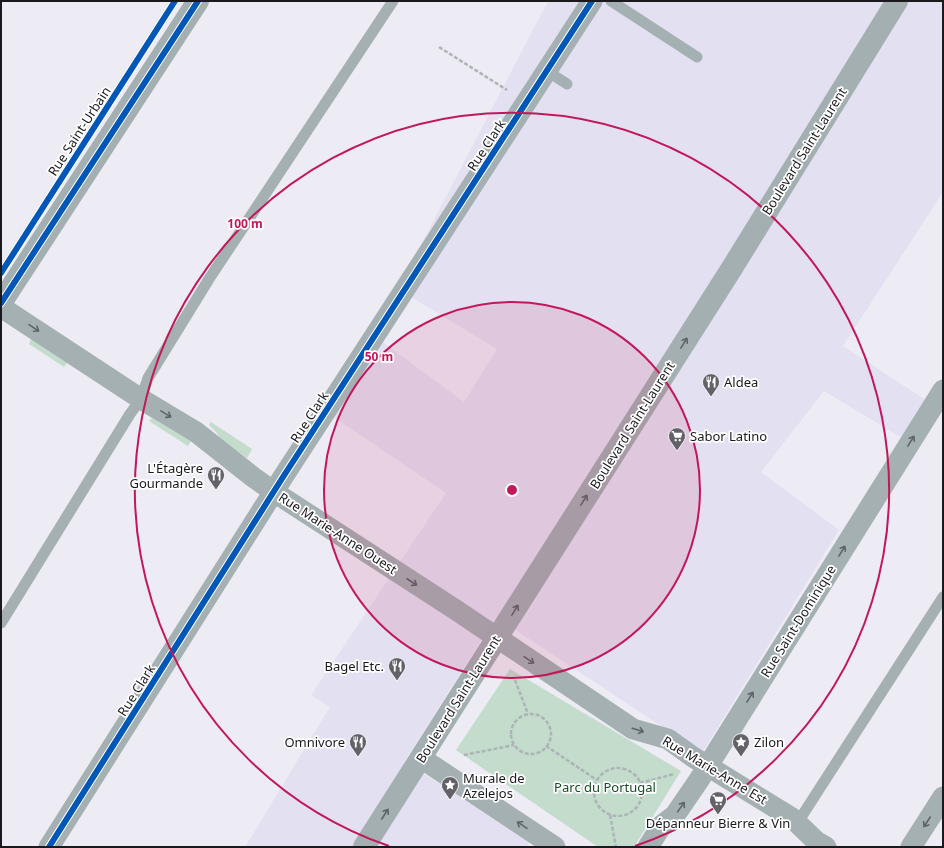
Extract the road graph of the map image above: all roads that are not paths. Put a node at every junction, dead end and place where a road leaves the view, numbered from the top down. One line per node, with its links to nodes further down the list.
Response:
1 (198, 1): 9 (main road)
2 (393, 1): 12 (lane)
3 (592, 1): 7 (street, Rue Clark)
4 (611, 1): 6 (lane)
5 (897, 1): 16 (main road, Boulevard Saint-Laurent, one-way to 5)
6 (697, 57)
7 (547, 71): 8 (lane); 13 (street, Rue Clark)
8 (567, 84)
9 (1, 303)
10 (1, 307): 12 (street, Rue Marie-Anne Ouest, one-way to 12)
11 (943, 390): 18 (street, Rue Saint-Dominique, one-way to 11)
12 (140, 399): 13 (street, Rue Marie-Anne Ouest, one-way to 13); 15 (lane)
13 (274, 492): 16 (street, Rue Marie-Anne Ouest, one-way to 16); 21 (street, Rue Clark)
14 (943, 597): 20 (lane)
15 (1, 623)
16 (497, 638): 17 (main road, Boulevard Saint-Laurent); 18 (street, Rue Marie-Anne Est, one-way to 18)
17 (421, 758): 22 (main road, Boulevard Saint-Laurent, one-way to 17); 23 (street, one-way to 17)
18 (708, 766): 20 (street, Rue Marie-Anne Est); 24 (street, Rue Saint-Dominique, one-way to 18)
19 (943, 797): 26 (street, one-way to 26)
20 (798, 822): 25 (street, Rue Marie-Anne Est)
21 (49, 847)
22 (364, 847)
23 (555, 847)
24 (648, 847)
25 (826, 847)
26 (911, 847)

